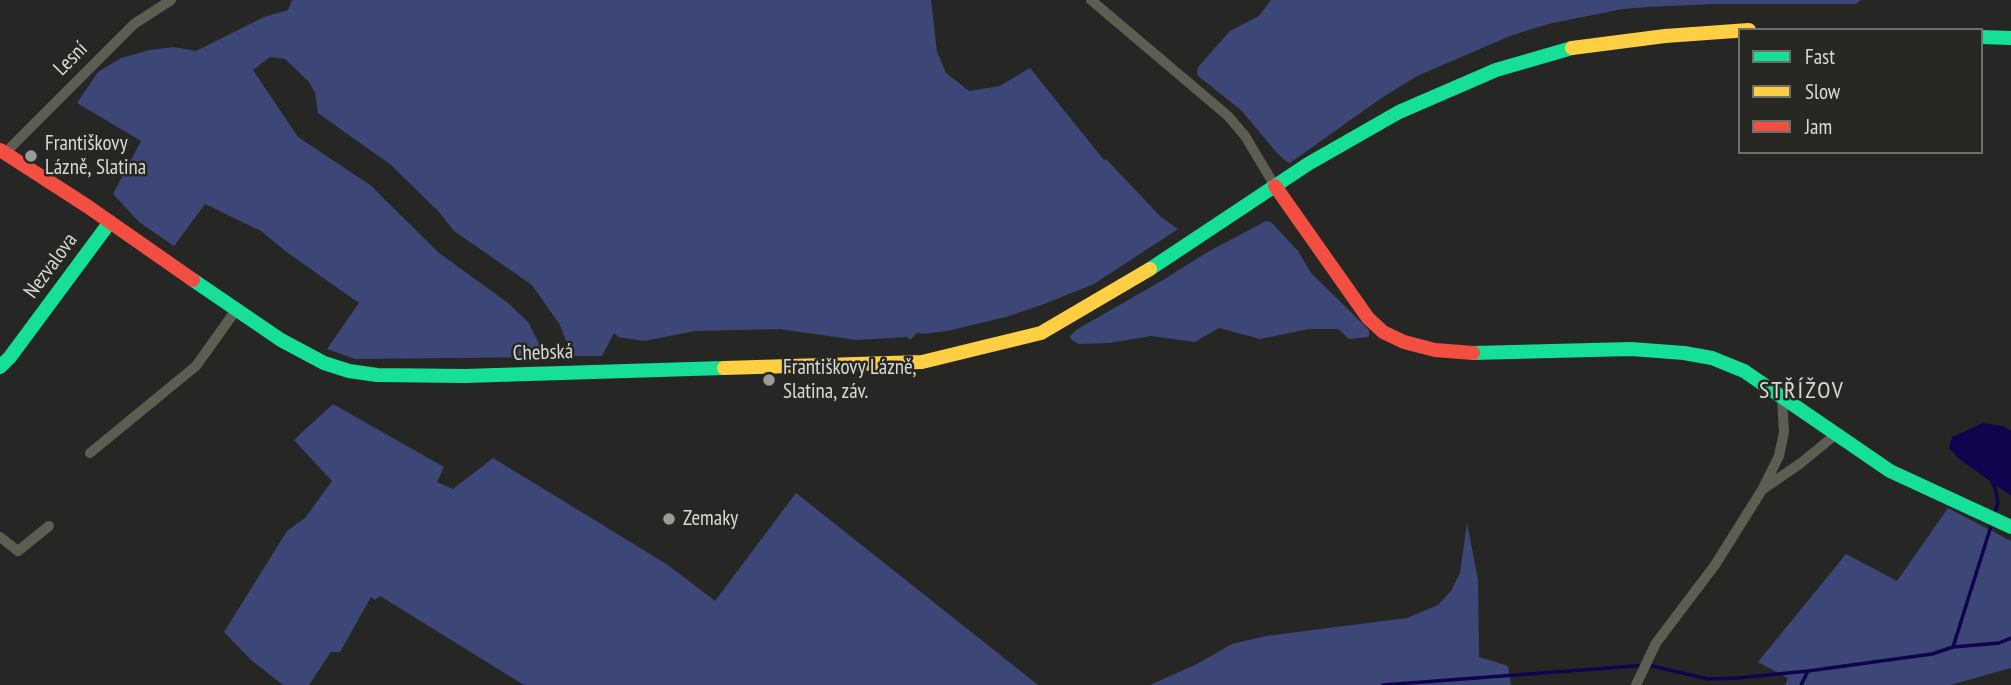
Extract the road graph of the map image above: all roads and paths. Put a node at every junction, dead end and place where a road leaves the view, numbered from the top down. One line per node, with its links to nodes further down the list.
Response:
1 (171, 0): 6 (street, Lesní)
2 (1091, 0): 7 (street)
3 (1738, 31): 7 (street, Chebská)
4 (1983, 37): 5 (street)
5 (2011, 38)
6 (2, 152): 8 (street, Chebská)
7 (1275, 186): 9 (street, Chebská); 11 (street)
8 (110, 222): 9 (street, Chebská); 10 (street, Nezvalova)
9 (236, 310): 13 (street)
10 (0, 367)
11 (1782, 398): 12 (street); 14 (street)
12 (1835, 435): 14 (street); 16 (street)
13 (90, 453)
14 (1762, 490): 18 (street)
15 (49, 526): 17 (street)
16 (2011, 527)
17 (0, 537)
18 (1636, 685)

